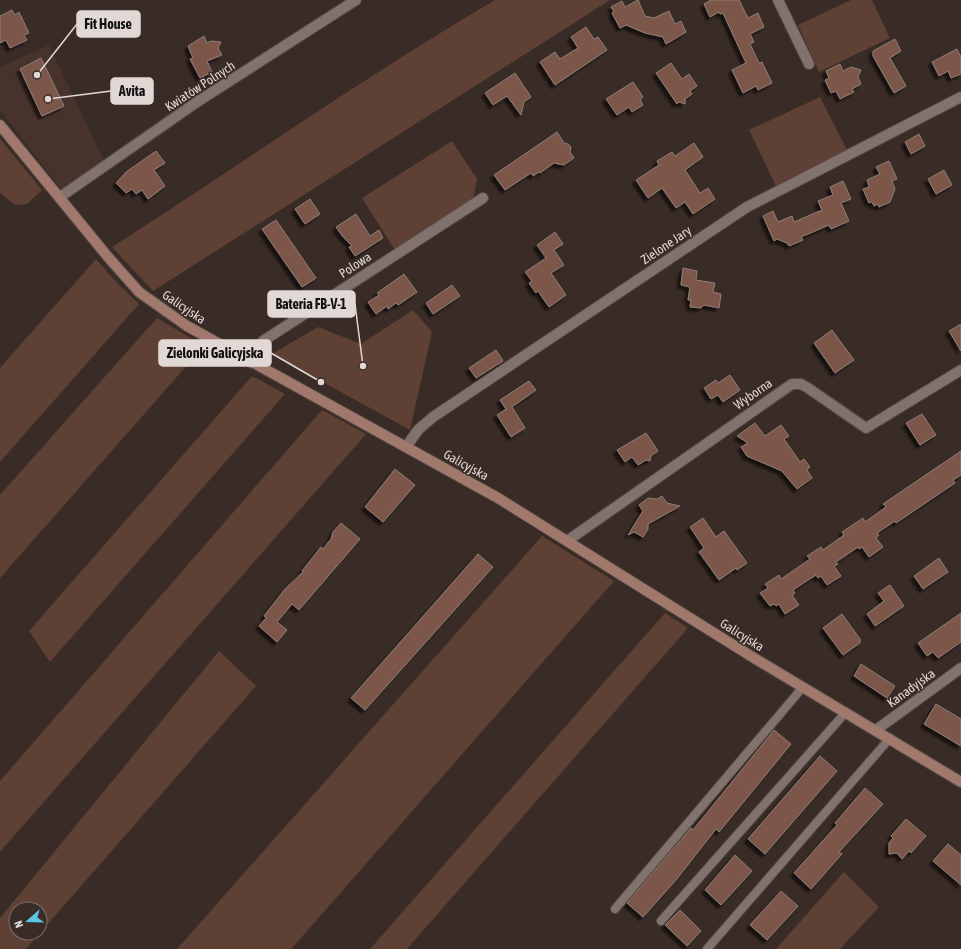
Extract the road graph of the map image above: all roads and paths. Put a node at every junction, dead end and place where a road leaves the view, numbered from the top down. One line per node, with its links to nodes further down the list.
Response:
1 (356, 0): 6 (street, Kwiatów Polnych)
2 (778, 0): 3 (street)
3 (809, 64)
4 (961, 97): 10 (street, Zielone Jary)
5 (0, 125): 6 (street, Galicyjska)
6 (60, 197): 8 (street, Galicyjska)
7 (483, 198): 8 (street, Polowa)
8 (252, 363): 10 (street, Galicyjska)
9 (961, 370): 11 (street, Wyborna)
10 (406, 447): 11 (street, Galicyjska)
11 (567, 541): 13 (street, Galicyjska)
12 (961, 668): 15 (street, Kanadyjska)
13 (803, 687): 14 (street, Galicyjska); 18 (lane)
14 (846, 712): 15 (street, Galicyjska); 19 (lane)
15 (876, 730): 16 (street, Galicyjska)
16 (890, 738): 17 (street, Galicyjska); 20 (lane)
17 (961, 782)
18 (615, 909)
19 (661, 921)
20 (707, 949)

